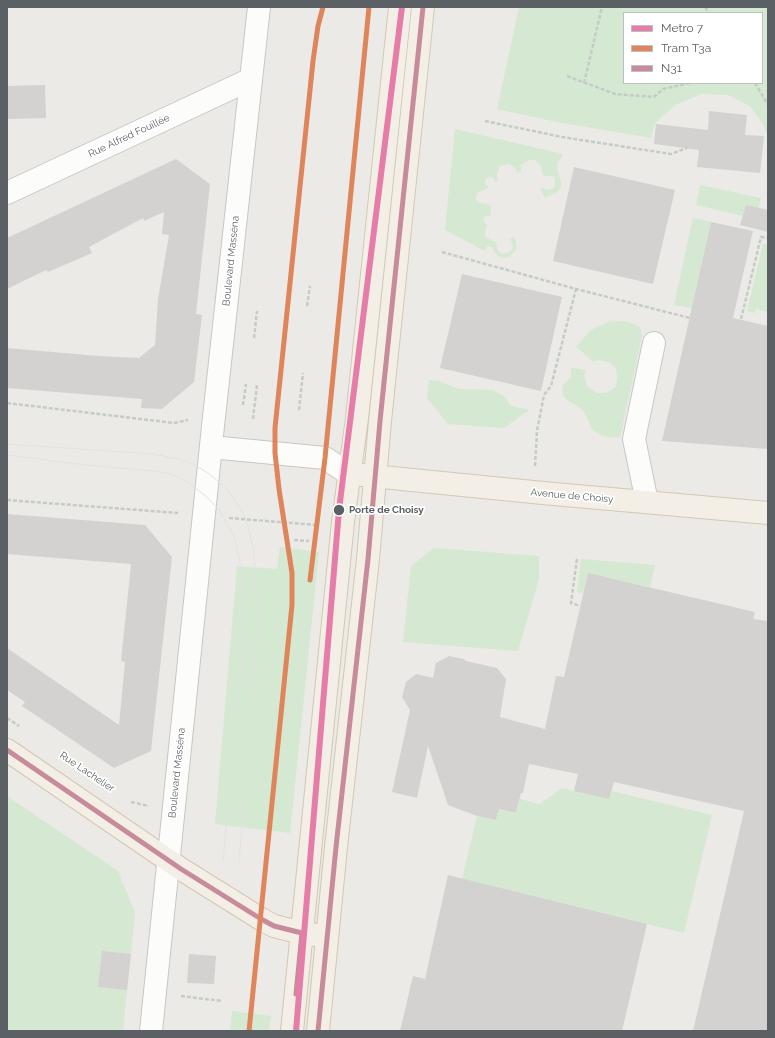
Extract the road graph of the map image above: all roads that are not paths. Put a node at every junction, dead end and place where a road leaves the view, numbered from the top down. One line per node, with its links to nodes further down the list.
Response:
1 (259, 7): 4 (street, Boulevard Masséna)
2 (400, 7): 8 (main road)
3 (423, 7): 9 (main road)
4 (251, 79): 5 (street, Rue Alfred Fouillée); 7 (street, Boulevard Masséna)
5 (7, 193)
6 (654, 343): 10 (street)
7 (211, 447): 8 (street); 13 (street, Boulevard Masséna)
8 (349, 474): 9 (main road, Avenue de Choisy); 14 (main road)
9 (376, 477): 10 (main road, Avenue de Choisy); 15 (main road)
10 (647, 502): 11 (main road, Avenue de Choisy)
11 (768, 513)
12 (7, 750): 13 (main road)
13 (169, 860): 14 (main road); 16 (street, Boulevard Masséna)
14 (302, 933): 15 (main road); 17 (main road)
15 (327, 937): 18 (main road)
16 (152, 1031)
17 (292, 1031)
18 (318, 1031)

